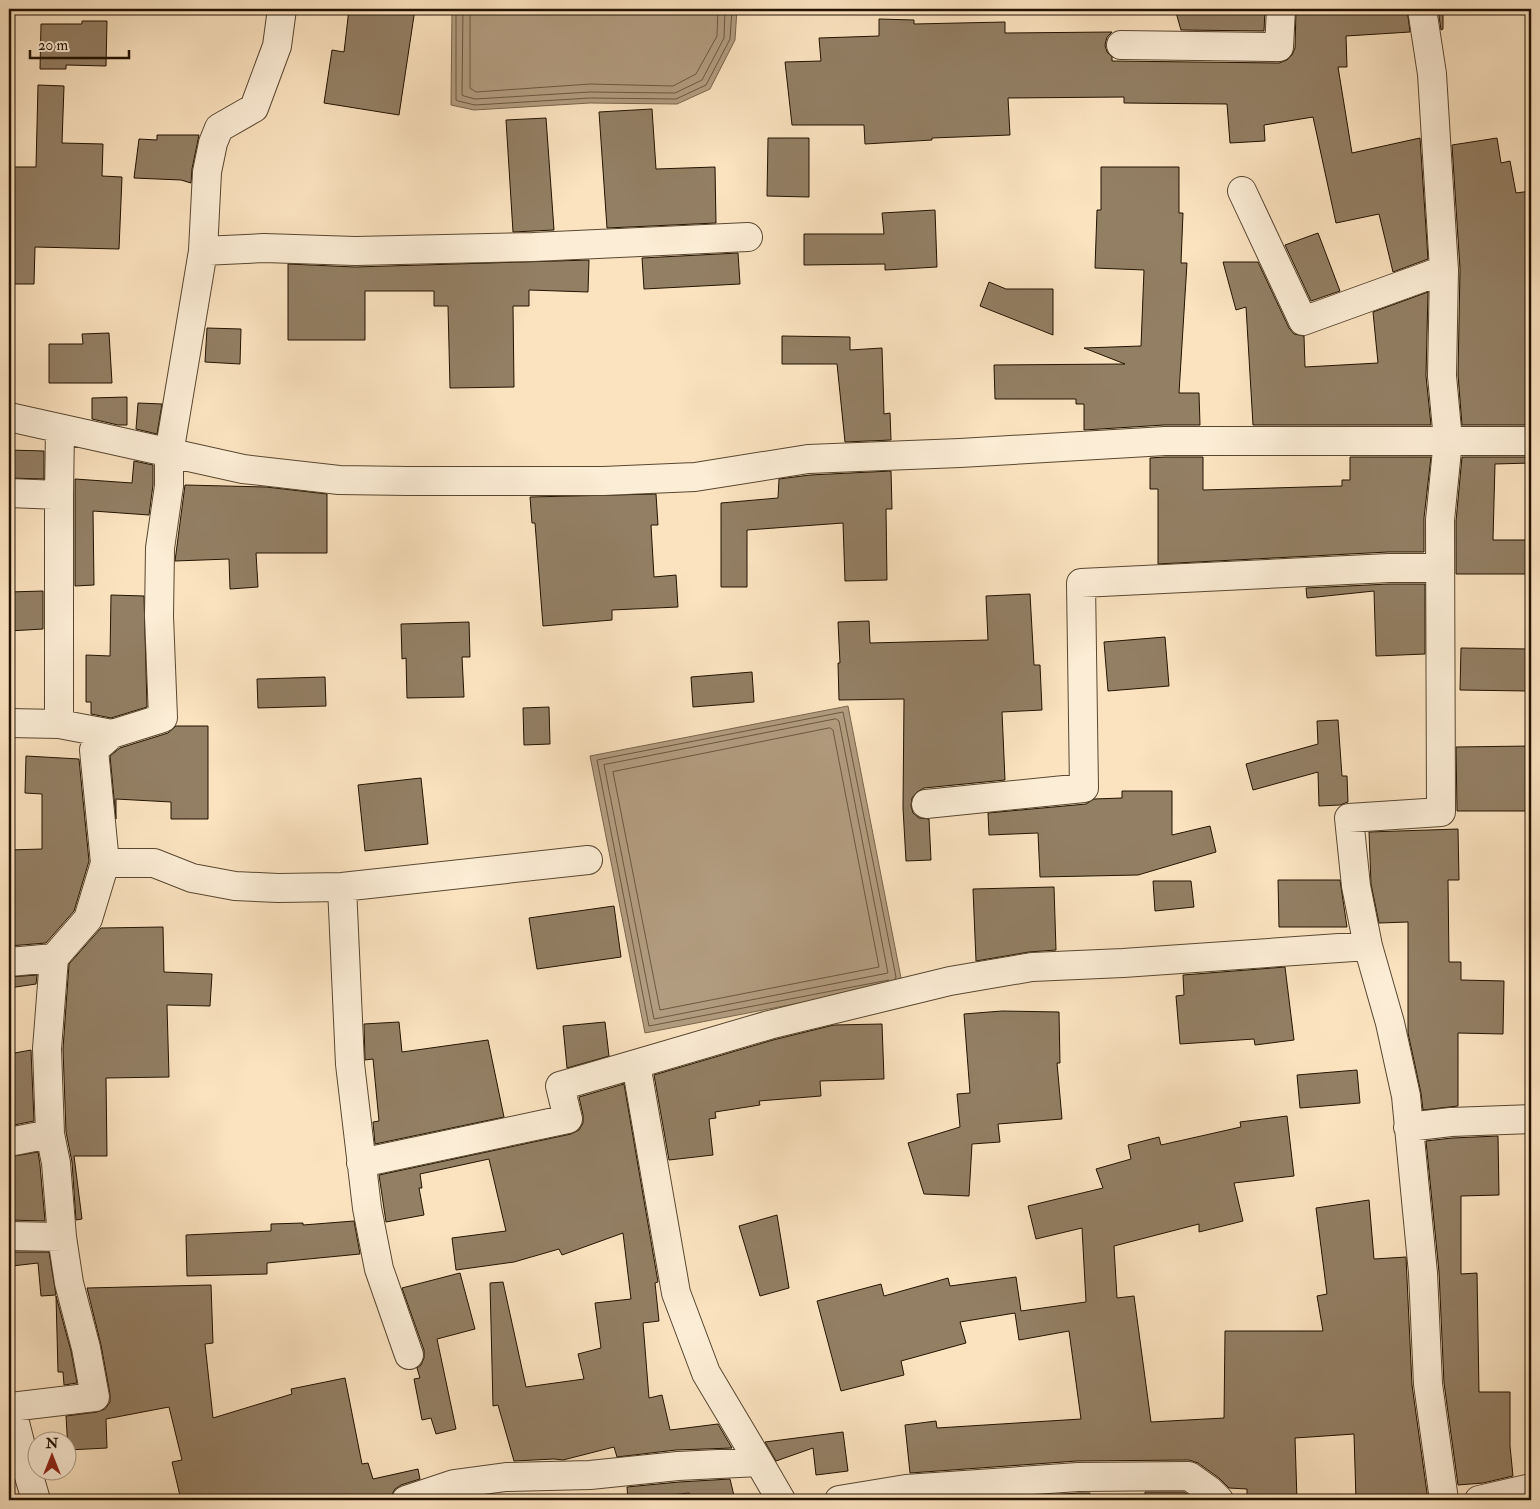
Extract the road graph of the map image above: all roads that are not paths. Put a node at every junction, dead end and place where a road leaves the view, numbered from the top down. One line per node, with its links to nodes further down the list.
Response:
1 (282, 9): 7 (street)
2 (1281, 9): 4 (street)
3 (1422, 9): 8 (street)
4 (1121, 45)
5 (1242, 191): 8 (street)
6 (748, 237): 7 (street)
7 (202, 250): 13 (street)
8 (1444, 270): 11 (street)
9 (9, 417): 10 (street)
10 (60, 429): 13 (street); 15 (street)
11 (1448, 440): 12 (street); 13 (street); 16 (street)
12 (1531, 441)
13 (169, 454): 19 (street)
14 (9, 492): 15 (street)
15 (60, 495): 18 (street)
16 (1440, 568): 20 (street); 24 (street)
17 (9, 723): 18 (street)
18 (59, 724): 19 (street)
19 (112, 734): 22 (street)
20 (926, 804)
21 (588, 860): 23 (street)
22 (105, 863): 23 (street); 25 (street)
23 (342, 887): 32 (street)
24 (1368, 946): 27 (street); 29 (street)
25 (54, 958): 26 (street); 30 (street)
26 (9, 962)
27 (636, 1064): 32 (street); 36 (street)
28 (1531, 1119): 29 (street)
29 (1408, 1127): 43 (street)
30 (50, 1134): 31 (street); 34 (street)
31 (9, 1142)
32 (361, 1163): 35 (street)
33 (9, 1236): 34 (street)
34 (62, 1237): 38 (street)
35 (409, 1355)
36 (759, 1462): 39 (street); 40 (street)
37 (1531, 1488): 44 (street)
38 (36, 1500)
39 (406, 1500)
40 (781, 1500)
41 (839, 1500): 42 (street)
42 (1219, 1500)
43 (1444, 1500)
44 (1479, 1500)

